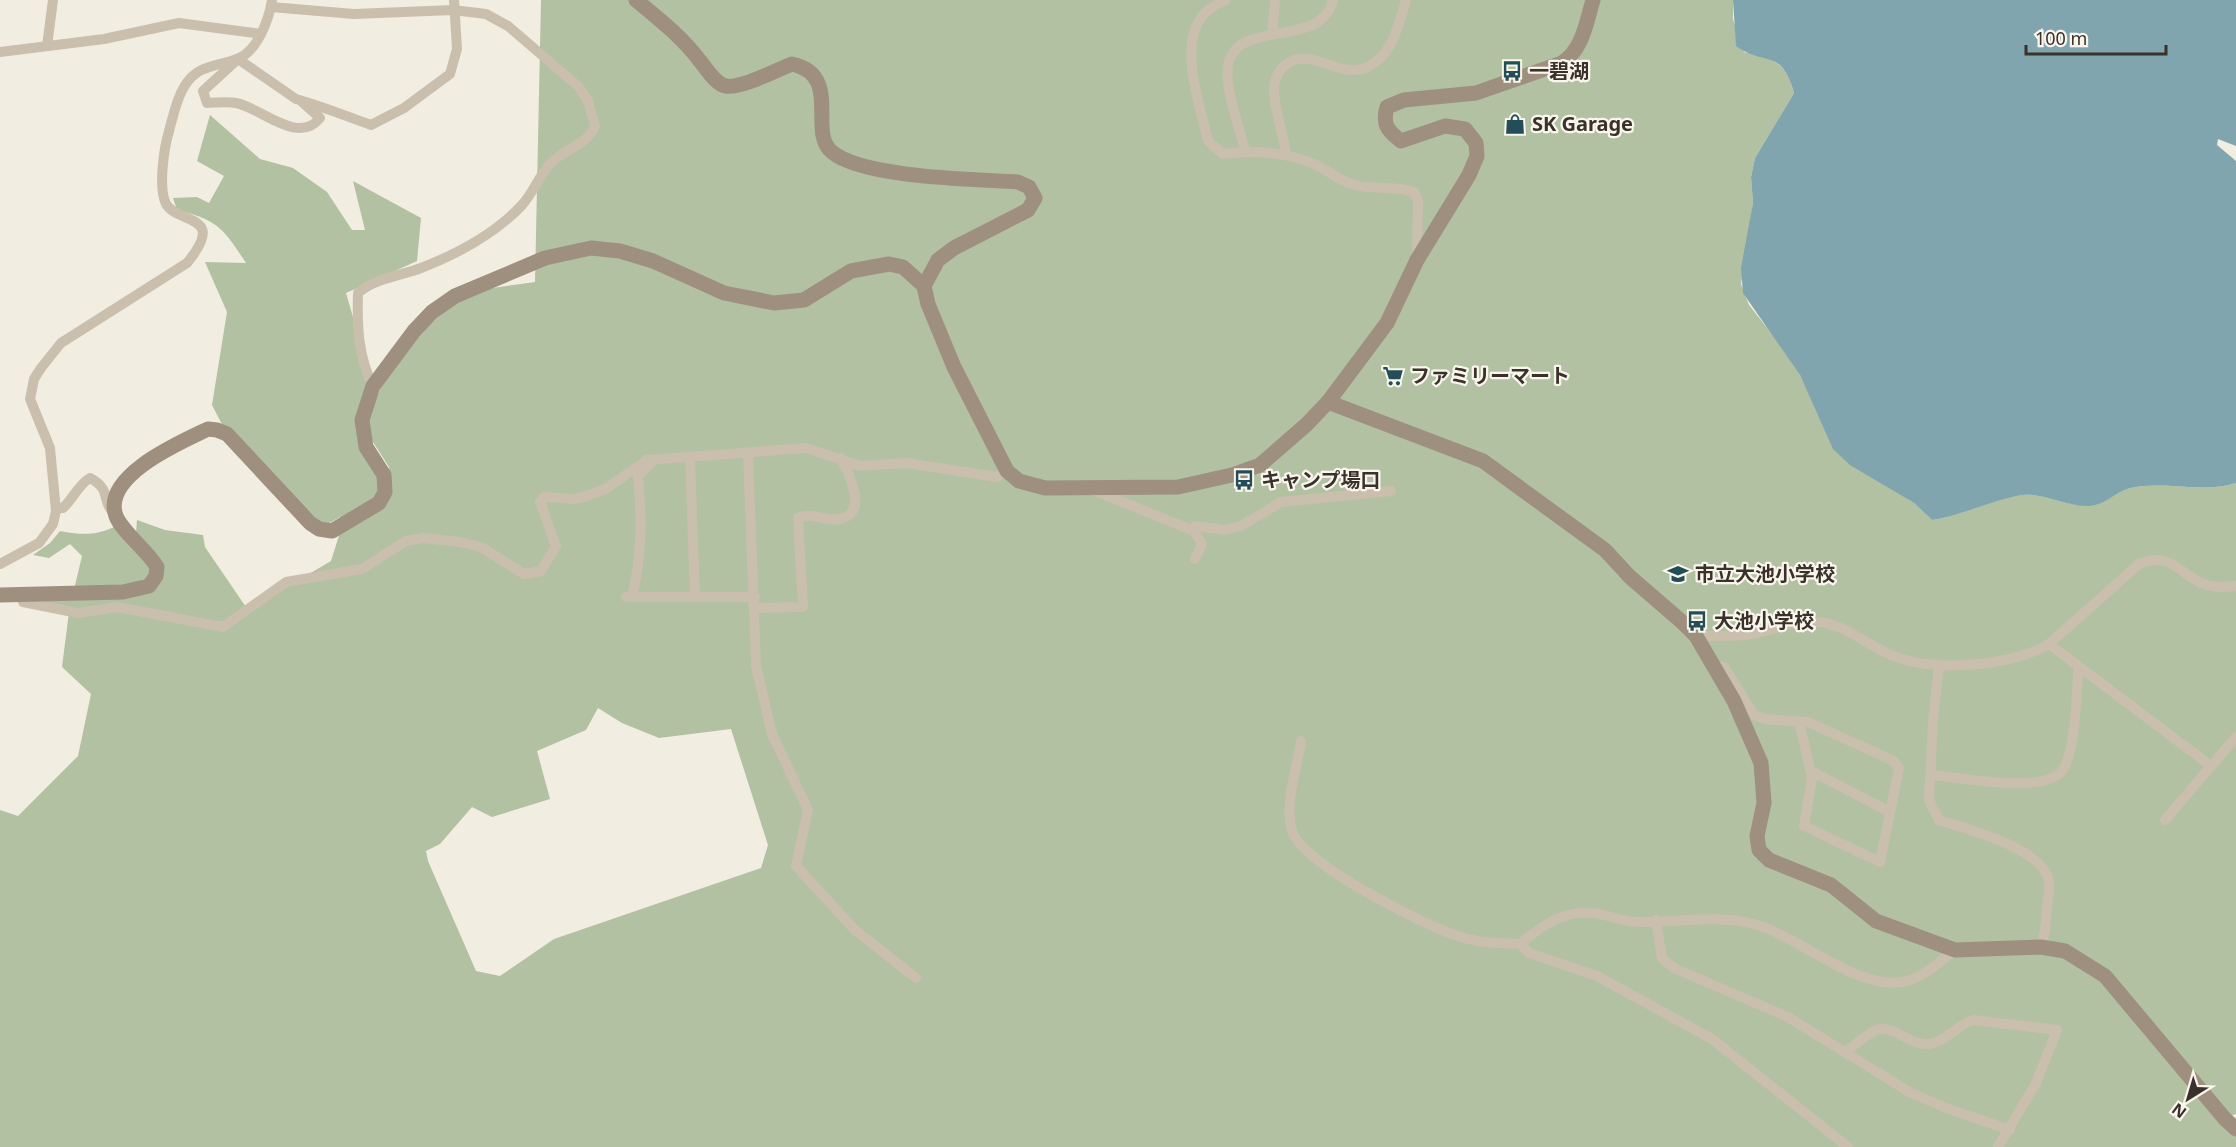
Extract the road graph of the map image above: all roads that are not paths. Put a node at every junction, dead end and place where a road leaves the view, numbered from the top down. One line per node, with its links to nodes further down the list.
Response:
1 (53, 0): 12 (street)
2 (636, 0): 19 (street)
3 (1226, 0): 16 (street)
4 (1275, 0): 11 (street)
5 (1333, 0): 11 (street)
6 (1406, 0): 17 (street)
7 (1593, 0): 18 (street)
8 (271, 3): 9 (street); 10 (street)
9 (453, 5): 15 (street); 20 (street)
10 (261, 34): 12 (street); 14 (street)
11 (1272, 35): 16 (street)
12 (47, 46): 13 (street)
13 (0, 52)
14 (238, 59): 15 (street); 15 (street); 29 (street)
15 (302, 101)
16 (1245, 151): 17 (street)
17 (1286, 155): 18 (street)
18 (1417, 260): 21 (street)
19 (924, 286): 20 (street); 26 (street)
20 (373, 386): 30 (street)
21 (1328, 402): 27 (street); 39 (street)
22 (748, 453): 23 (street); 24 (street); 38 (street)
23 (690, 457): 25 (street); 37 (street)
24 (841, 458): 26 (street); 38 (street)
25 (654, 460): 35 (street); 37 (street)
26 (1006, 471): 27 (street)
27 (1090, 488): 31 (street)
28 (1391, 491): 31 (street)
29 (56, 508): 30 (street); 33 (street)
30 (115, 513): 35 (street)
31 (1194, 531): 32 (street)
32 (1195, 559)
33 (0, 564)
34 (2236, 586): 40 (street)
35 (21, 594): 36 (street)
36 (0, 595)
37 (695, 597): 38 (street)
38 (755, 602): 56 (street)
39 (1696, 636): 41 (street); 43 (street)
40 (2049, 644): 41 (street); 42 (street)
41 (1939, 665): 49 (street)
42 (2079, 667): 47 (street); 49 (street)
43 (1714, 668): 44 (street); 55 (street)
44 (1799, 721): 48 (street); 50 (street)
45 (2236, 736): 47 (street)
46 (1301, 741): 53 (street)
47 (2211, 766): 51 (street)
48 (1811, 771): 50 (street); 50 (street)
49 (1930, 775): 54 (street)
50 (1890, 812)
51 (2165, 820)
52 (1656, 920): 53 (street); 55 (street); 57 (street)
53 (1520, 944): 60 (street)
54 (2041, 947): 55 (street); 58 (street)
55 (1955, 950)
56 (916, 978)
57 (1846, 1052): 59 (street); 59 (street)
58 (2236, 1129)
59 (2010, 1130): 61 (street)
60 (1848, 1147)
61 (1998, 1147)

